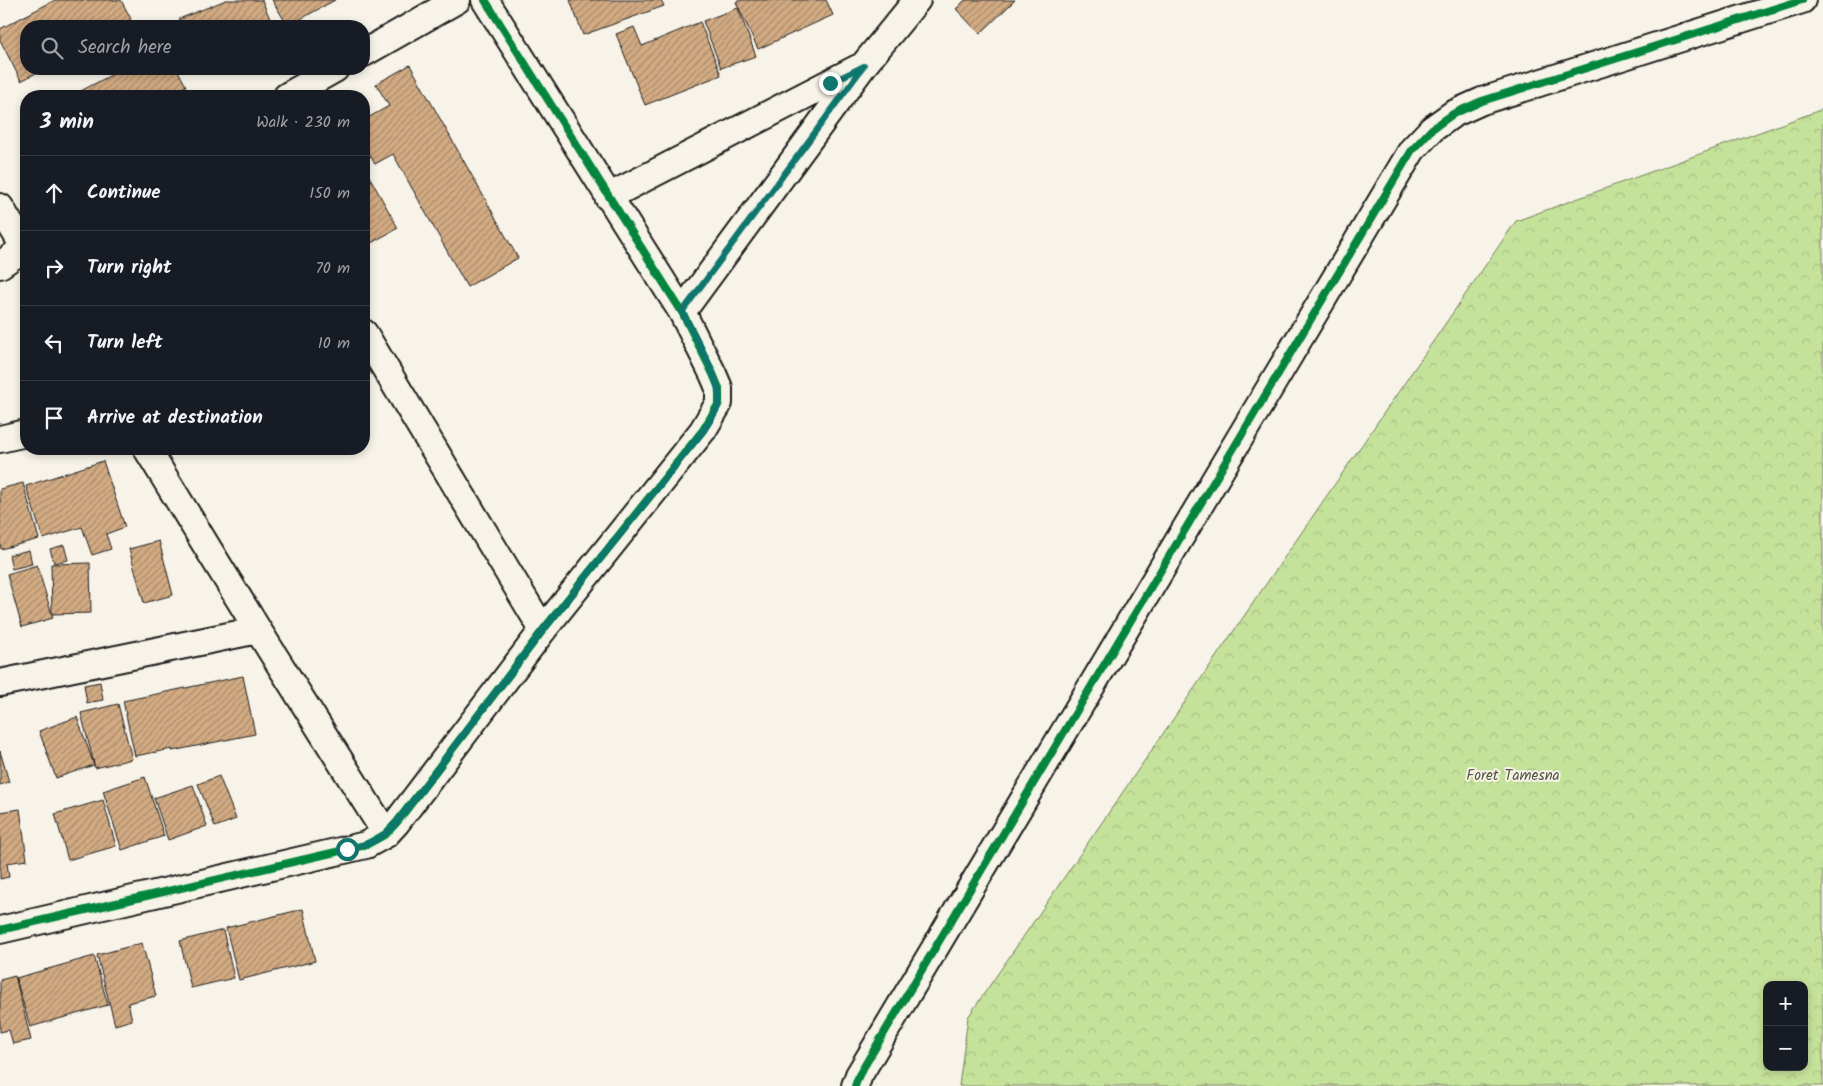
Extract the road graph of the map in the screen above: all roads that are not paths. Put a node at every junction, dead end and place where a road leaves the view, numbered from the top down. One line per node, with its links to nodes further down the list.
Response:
1 (457, 0): 5 (street)
2 (485, 0): 9 (street)
3 (917, 0): 6 (street)
4 (1802, 0): 24 (street)
5 (370, 50)
6 (864, 66): 9 (street); 14 (street)
7 (324, 75): 8 (street)
8 (297, 90)
9 (608, 197): 14 (street)
10 (0, 207): 11 (street)
11 (20, 239)
12 (20, 252): 13 (street)
13 (0, 265)
14 (682, 312): 20 (street)
15 (370, 343): 20 (street)
16 (20, 434): 17 (street)
17 (0, 439)
18 (151, 455): 19 (street)
19 (258, 630): 21 (street); 22 (street)
20 (543, 630): 22 (street)
21 (0, 683)
22 (386, 834): 23 (street)
23 (0, 930)
24 (855, 1086)

